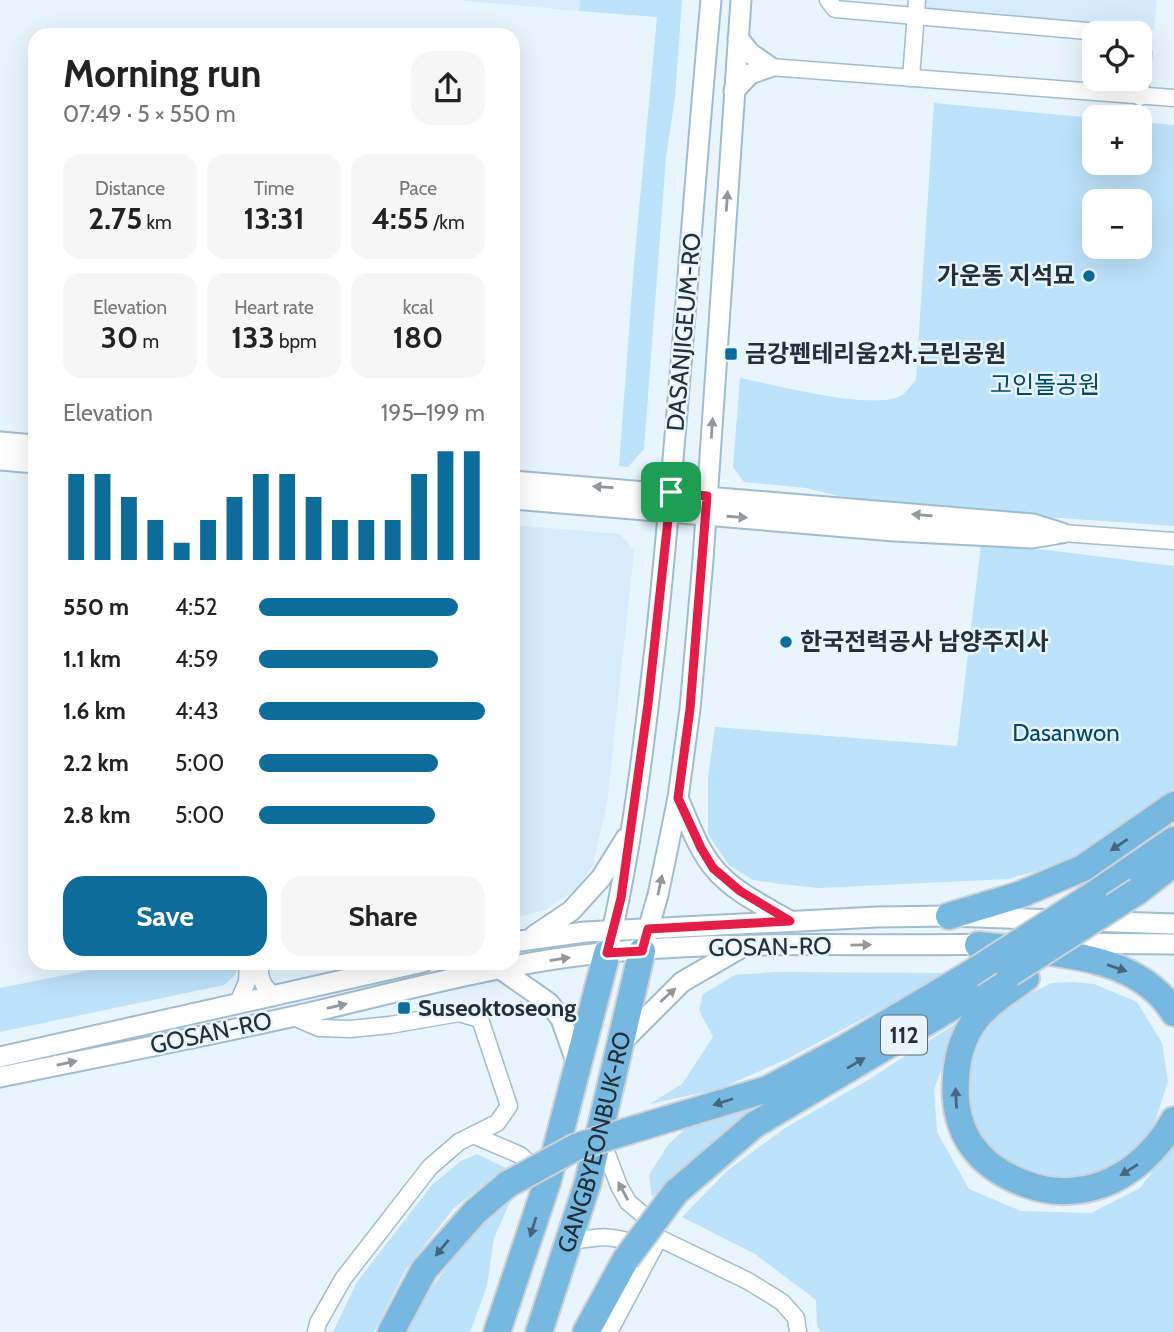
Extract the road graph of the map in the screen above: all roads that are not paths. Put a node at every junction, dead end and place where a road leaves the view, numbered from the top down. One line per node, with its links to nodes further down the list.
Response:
1 (711, 0): 20 (street, DASANJIGEUM-RO)
2 (741, 0): 7 (street, DASANJIGEUM-RO)
3 (828, 0): 5 (street)
4 (917, 0): 5 (street)
5 (915, 18): 6 (street); 9 (street)
6 (1082, 31)
7 (738, 38): 8 (street); 10 (street, DASANJIGEUM-RO)
8 (770, 67): 9 (street); 10 (street)
9 (911, 78): 12 (street)
10 (734, 91): 21 (street, DASANJIGEUM-RO, one-way to 10)
11 (1140, 91): 12 (street)
12 (1140, 97): 13 (street)
13 (1174, 98)
14 (0, 442): 15 (street)
15 (28, 444)
16 (0, 460): 17 (street)
17 (28, 462)
18 (520, 482): 20 (street, one-way to 18)
19 (520, 499): 20 (street)
20 (670, 502): 21 (street); 26 (street, DASANJIGEUM-RO)
21 (706, 505): 22 (street); 24 (street, DASANJIGEUM-RO)
22 (1062, 533): 23 (street)
23 (1174, 541)
24 (678, 798): 31 (street); 34 (street, DASANJIGEUM-RO, one-way to 24)
25 (1174, 805): 30 (highway, one-way to 30)
26 (630, 832): 33 (street); 35 (street, DASANJIGEUM-RO)
27 (1174, 840): 29 (highway, 112)
28 (1174, 863): 29 (highway, 112, bridge)
29 (1103, 901): 45 (highway, 112, bridge); 54 (highway, 112, bridge)
30 (948, 916): 31 (street, GOSAN-RO); 32 (street, GOSAN-RO)
31 (790, 921): 34 (street, GOSAN-RO)
32 (1174, 924)
33 (522, 940): 35 (street, GOSAN-RO)
34 (645, 940): 35 (street, GOSAN-RO); 38 (street, GOSAN-RO); 50 (highway, GANGBYEONBUK-RO)
35 (610, 942): 39 (street, GOSAN-RO, one-way to 35); 52 (highway, GANGBYEONBUK-RO)
36 (978, 944): 37 (street, GOSAN-RO); 38 (street, GOSAN-RO, one-way to 36); 48 (highway, one-way to 48)
37 (1174, 944)
38 (744, 947): 50 (street, one-way to 38)
39 (520, 963)
40 (248, 970): 47 (street)
41 (259, 970): 46 (street)
42 (388, 970): 46 (street, GOSAN-RO)
43 (490, 970): 49 (street, GOSAN-RO, one-way to 43)
44 (502, 970): 52 (street)
45 (1018, 975): 54 (highway, 112, one-way to 45); 55 (highway, one-way to 45)
46 (275, 996): 47 (street, GOSAN-RO)
47 (237, 1005): 51 (street, GOSAN-RO)
48 (1174, 1013)
49 (291, 1016): 53 (street, GOSAN-RO, one-way to 49); 56 (street)
50 (620, 1044): 57 (highway, GANGBYEONBUK-RO)
51 (0, 1057)
52 (579, 1068): 58 (highway, GANGBYEONBUK-RO)
53 (0, 1077)
54 (792, 1088): 62 (highway, one-way to 62, bridge); 65 (highway, bridge)
55 (1174, 1120)
56 (473, 1135): 58 (street); 61 (street)
57 (600, 1135): 59 (highway, GANGBYEONBUK-RO); 60 (street, one-way to 57)
58 (548, 1180): 63 (highway, GANGBYEONBUK-RO, one-way to 63)
59 (568, 1242): 60 (street); 64 (highway, GANGBYEONBUK-RO)
60 (656, 1244): 66 (street); 67 (street)
61 (316, 1332)
62 (391, 1332)
63 (497, 1332)
64 (539, 1332)
65 (586, 1332)
66 (608, 1332)
67 (798, 1332)

